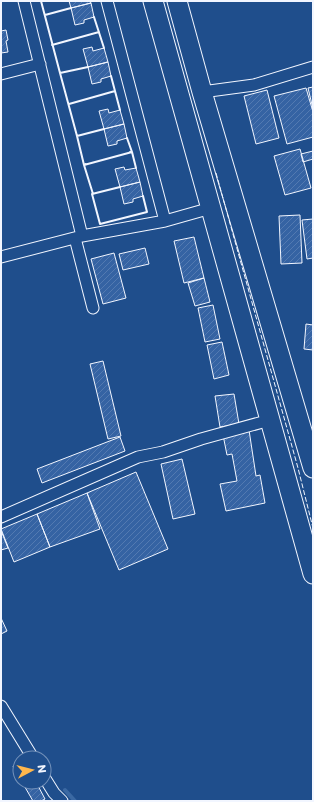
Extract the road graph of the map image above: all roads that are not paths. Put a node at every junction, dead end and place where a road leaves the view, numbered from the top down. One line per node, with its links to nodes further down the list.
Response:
1 (24, 1): 5 (street)
2 (107, 1): 10 (street)
3 (153, 1): 9 (highway)
4 (177, 1): 8 (highway)
5 (40, 64): 7 (street); 11 (street)
6 (313, 67): 8 (street)
7 (1, 74)
8 (202, 92): 15 (highway)
9 (211, 208): 10 (street); 14 (highway)
10 (165, 221): 11 (street)
11 (78, 237): 12 (street); 13 (street)
12 (1, 256)
13 (93, 308)
14 (270, 420): 16 (street); 17 (highway)
15 (313, 468)
16 (1, 517)
17 (309, 544): 18 (highway)
18 (313, 574)
19 (1, 706): 20 (street)
20 (28, 750)
21 (52, 790): 22 (street)
22 (62, 801)

